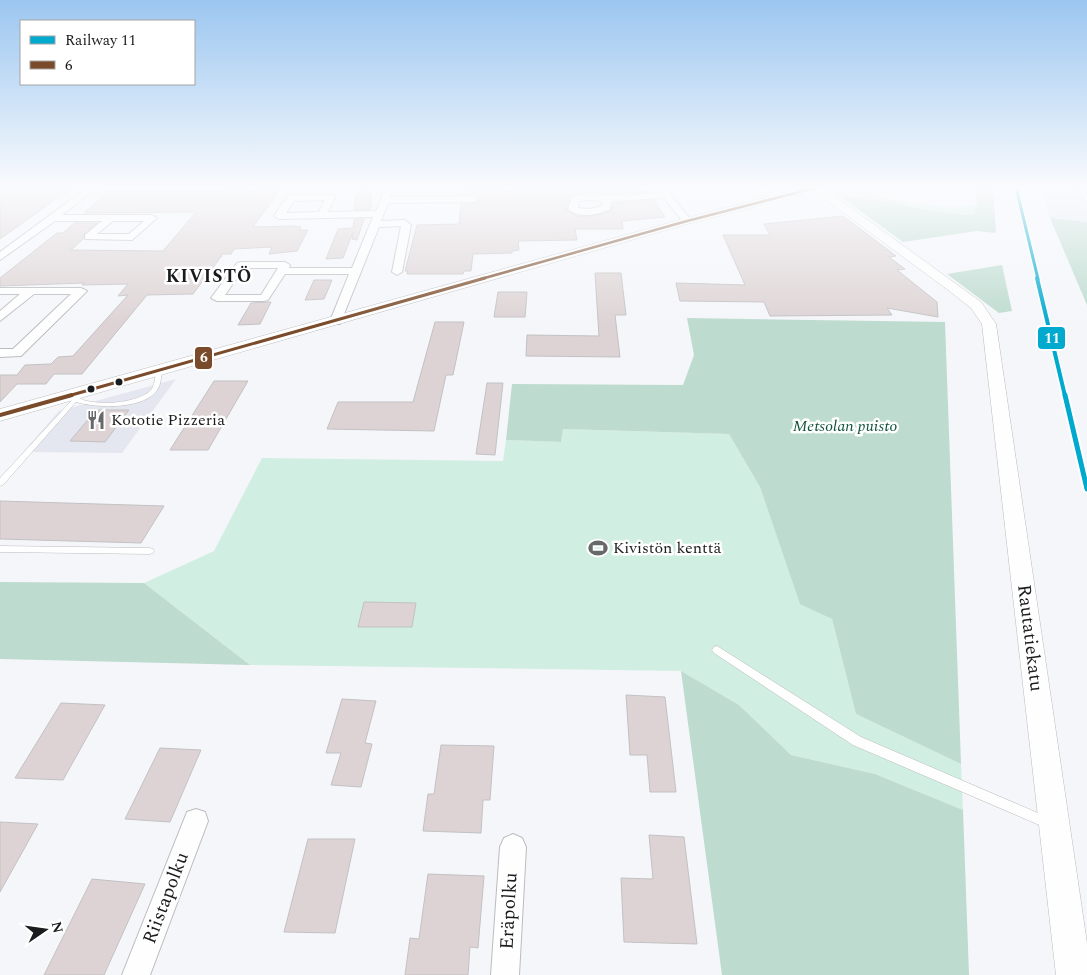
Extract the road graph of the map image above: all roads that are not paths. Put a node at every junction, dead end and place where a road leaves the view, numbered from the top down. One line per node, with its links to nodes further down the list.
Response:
1 (33, 232): 8 (street)
2 (93, 232): 3 (street)
3 (137, 232)
4 (372, 232): 9 (street)
5 (403, 232): 11 (street)
6 (647, 232): 15 (street)
7 (877, 232): 25 (street, Rautatiekatu)
8 (0, 257)
9 (357, 270): 10 (street); 15 (street)
10 (282, 271): 10 (street)
11 (397, 272)
12 (0, 291): 13 (street)
13 (31, 291): 14 (street); 16 (street)
14 (0, 317)
15 (336, 321): 17 (street)
16 (0, 353)
17 (159, 371): 18 (street); 18 (lane)
18 (72, 398): 19 (street); 20 (lane)
19 (0, 415)
20 (0, 483)
21 (0, 549): 22 (lane)
22 (150, 551)
23 (717, 650): 25 (lane)
24 (196, 820): 27 (street, Riistapolku)
25 (1054, 826): 29 (street, Rautatiekatu)
26 (513, 847): 28 (street, Eräpolku)
27 (136, 975)
28 (505, 975)
29 (1074, 975)

